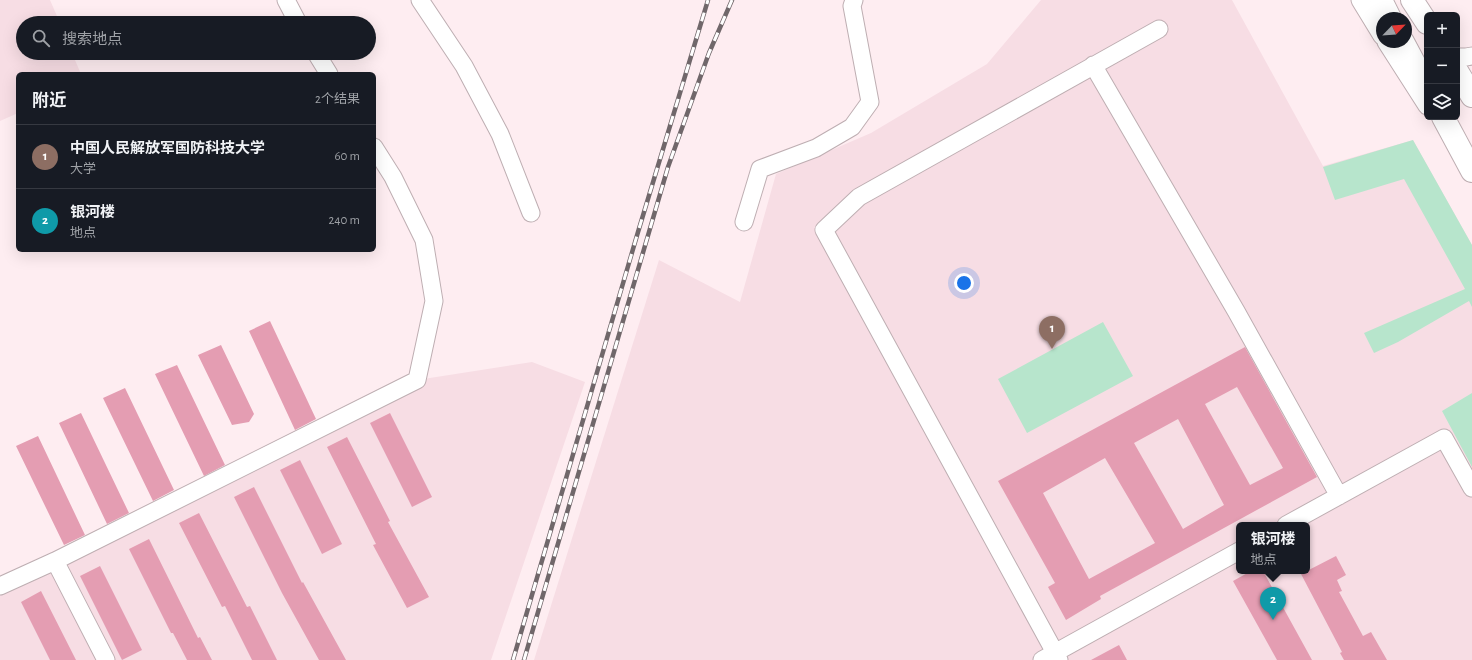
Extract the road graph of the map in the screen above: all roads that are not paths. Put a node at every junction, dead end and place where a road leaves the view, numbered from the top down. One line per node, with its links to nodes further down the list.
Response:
1 (286, 0): 10 (street)
2 (420, 0): 31 (street)
3 (854, 0): 32 (street)
4 (1360, 0): 12 (street)
5 (1381, 0): 8 (highway)
6 (1412, 0): 11 (highway)
7 (1424, 0): 9 (street)
8 (1387, 12)
9 (1429, 12)
10 (294, 16)
11 (1424, 18)
12 (1376, 26)
13 (1158, 29): 19 (street)
14 (1390, 48): 26 (street)
15 (1406, 48): 23 (highway)
16 (1472, 56): 17 (street)
17 (1460, 57)
18 (320, 60): 20 (street)
19 (1093, 65): 34 (street); 39 (street)
20 (328, 72)
21 (1472, 73): 24 (street)
22 (1460, 76): 25 (highway)
23 (1425, 84)
24 (1472, 90)
25 (1472, 96)
26 (1424, 101)
27 (1436, 120): 30 (street)
28 (1445, 120): 30 (highway)
29 (376, 150): 37 (street)
30 (1472, 172)
31 (531, 213)
32 (744, 222)
33 (1472, 488): 34 (street)
34 (1339, 496): 35 (street)
35 (1291, 522)
36 (1236, 553): 39 (street)
37 (55, 561): 38 (street); 40 (street)
38 (0, 586)
39 (1052, 658)
40 (106, 660)

